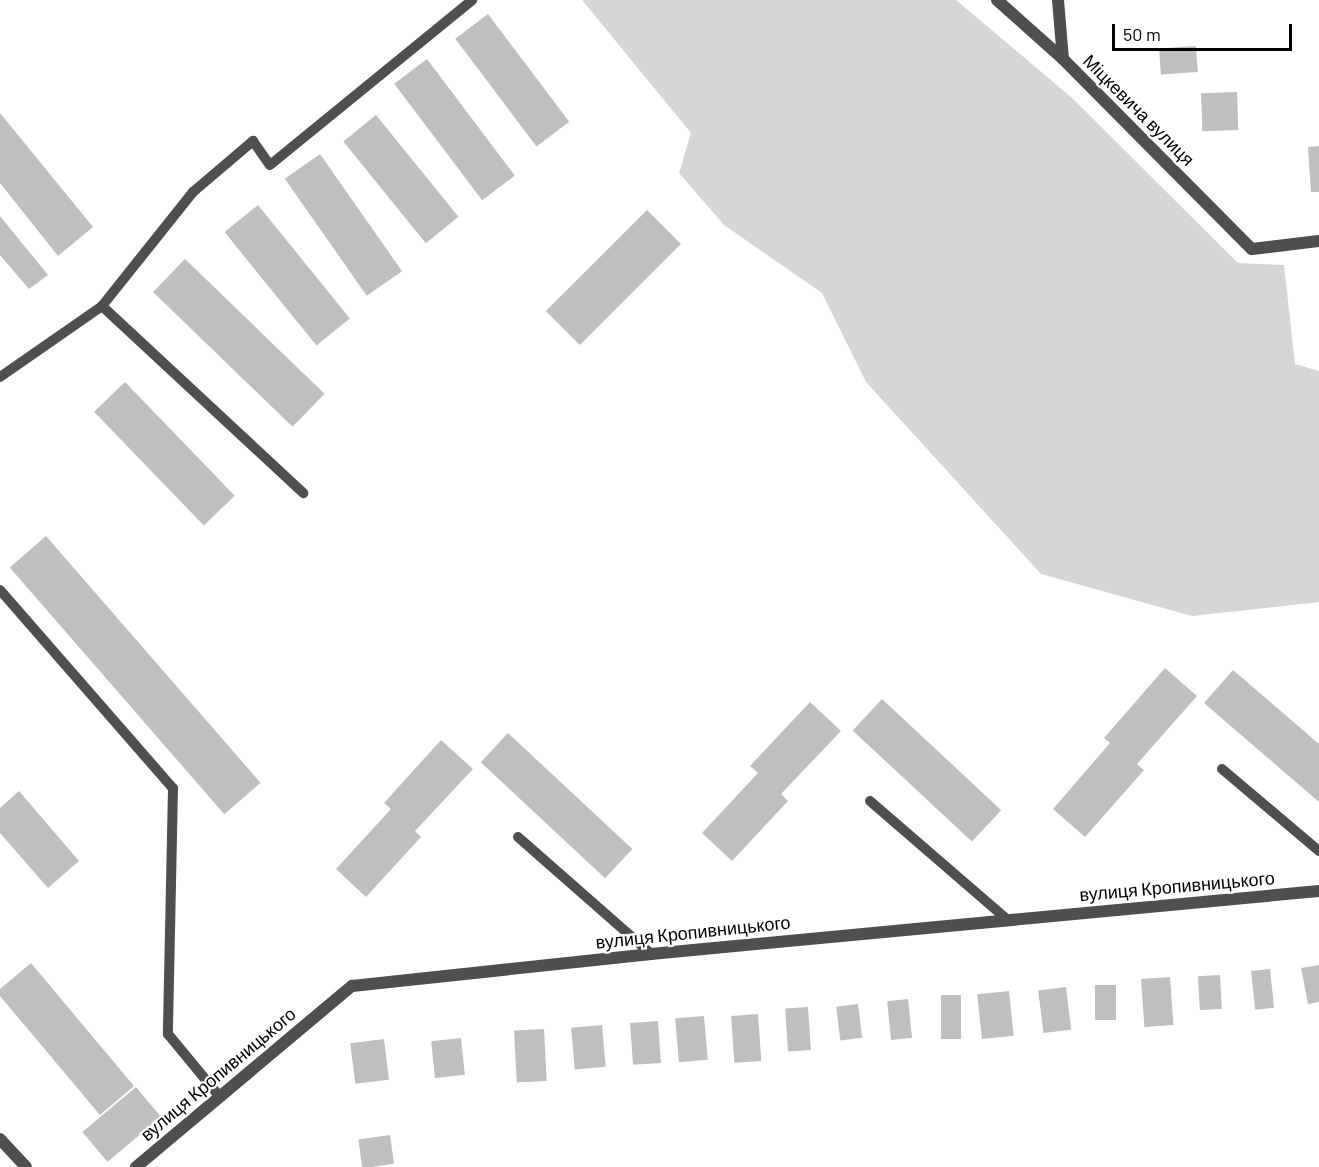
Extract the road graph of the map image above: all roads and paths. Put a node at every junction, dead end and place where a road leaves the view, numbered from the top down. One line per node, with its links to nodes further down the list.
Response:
1 (472, 0): 6 (lane)
2 (997, 0): 4 (street, Міцкевича вулиця)
3 (1058, 0): 4 (street)
4 (1063, 59): 5 (street, Міцкевича вулиця)
5 (1319, 241)
6 (102, 306): 7 (lane); 8 (lane)
7 (0, 377)
8 (303, 494)
9 (0, 590): 17 (lane)
10 (1222, 769): 13 (lane)
11 (870, 801): 15 (lane)
12 (518, 837): 16 (lane)
13 (1319, 851)
14 (1319, 891): 15 (street, вулиця Кропивницького)
15 (1008, 920): 16 (street, вулиця Кропивницького)
16 (651, 954): 17 (street, вулиця Кропивницького)
17 (220, 1097): 20 (street, вулиця Кропивницького)
18 (0, 1139): 19 (street)
19 (26, 1167)
20 (136, 1167)

